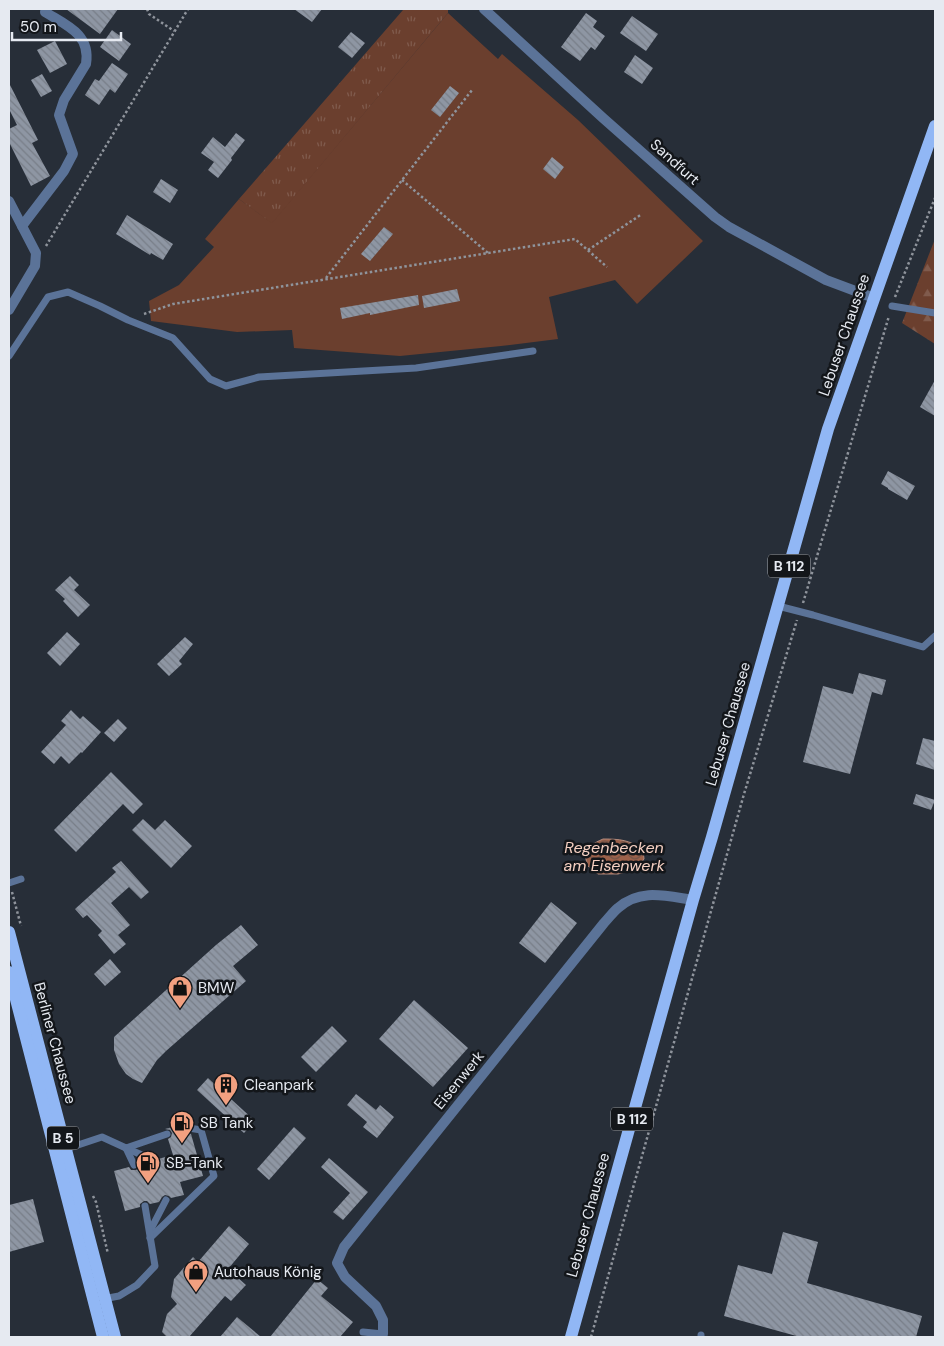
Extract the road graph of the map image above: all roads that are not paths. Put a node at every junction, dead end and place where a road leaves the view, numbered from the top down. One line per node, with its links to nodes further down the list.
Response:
1 (484, 9): 6 (street, Sandfurt)
2 (45, 12): 5 (street)
3 (935, 126): 6 (main road, Lebuser Chaussee / B 112)
4 (9, 201): 5 (street)
5 (22, 226): 8 (street)
6 (874, 298): 12 (main road, Lebuser Chaussee / B 112)
7 (892, 306): 9 (lane)
8 (9, 310)
9 (935, 313)
10 (533, 351): 11 (lane)
11 (9, 356)
12 (778, 606): 13 (lane); 16 (main road, Lebuser Chaussee / B 112)
13 (935, 636)
14 (21, 879): 15 (lane)
15 (9, 883)
16 (692, 900): 30 (street, Eisenwerk); 33 (main road, Lebuser Chaussee / B 112)
17 (9, 936): 22 (main road, Berliner Chaussee / B 5)
18 (9, 972): 28 (main road, Berliner Chaussee / B 5)
19 (189, 1128): 27 (lane)
20 (167, 1134): 21 (lane)
21 (126, 1148): 22 (lane); 23 (lane); 24 (lane)
22 (66, 1150): 28 (main road, Berliner Chaussee / B 5)
23 (153, 1160)
24 (134, 1165)
25 (166, 1200): 27 (lane)
26 (145, 1206): 27 (lane)
27 (150, 1234): 28 (lane)
28 (100, 1300): 31 (main road, Berliner Chaussee / B 5); 32 (main road, Berliner Chaussee / B 5)
29 (363, 1332): 30 (lane)
30 (381, 1336)
31 (104, 1337)
32 (115, 1337)
33 (571, 1337)

